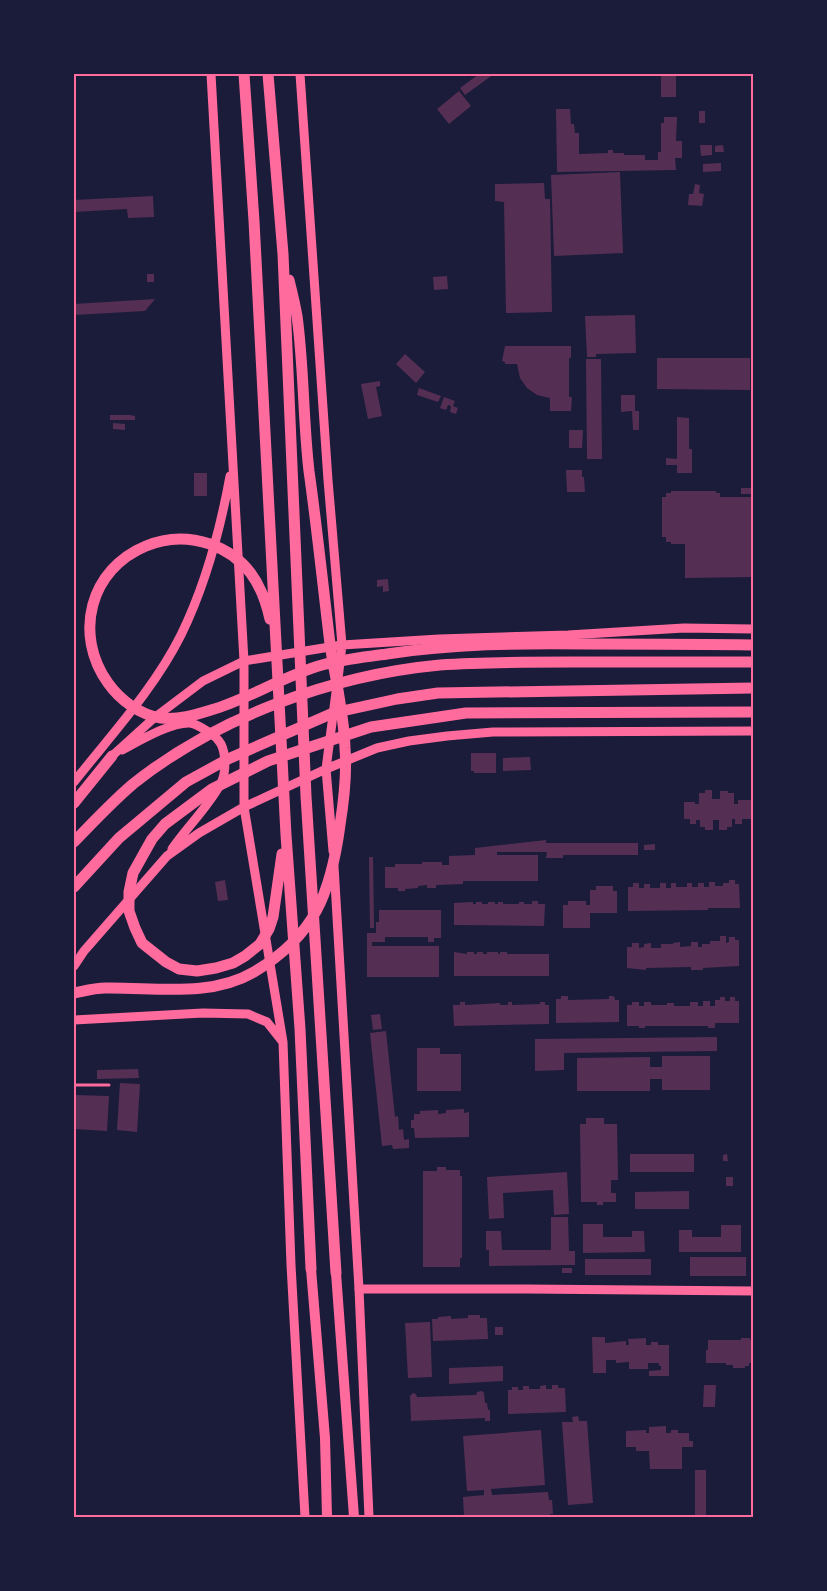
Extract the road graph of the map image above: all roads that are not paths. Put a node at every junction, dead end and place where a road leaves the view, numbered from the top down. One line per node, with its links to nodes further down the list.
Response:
1 (211, 74): 6 (main road)
2 (244, 74): 10 (highway)
3 (268, 74): 5 (highway)
4 (300, 74): 8 (main road)
5 (283, 254): 27 (highway); 33 (highway)
6 (233, 461): 11 (main road); 18 (main road)
7 (753, 629): 8 (main road)
8 (342, 645): 11 (main road); 17 (main road)
9 (753, 645): 10 (highway)
10 (276, 651): 22 (highway)
11 (244, 661): 16 (main road); 21 (main road)
12 (753, 662): 23 (highway)
13 (753, 688): 25 (highway)
14 (753, 712): 22 (highway)
15 (753, 731): 17 (main road)
16 (112, 756): 18 (main road); 20 (highway); 24 (main road)
17 (326, 769): 21 (main road); 34 (main road)
18 (80, 774): 19 (main road)
19 (74, 782)
20 (74, 803)
21 (244, 807): 24 (main road); 29 (main road)
22 (286, 835): 32 (highway)
23 (74, 842)
24 (167, 856): 26 (main road)
25 (74, 887)
26 (74, 966)
27 (74, 993)
28 (74, 1020): 29 (main road)
29 (283, 1042): 36 (main road)
30 (74, 1085): 31 (lane)
31 (109, 1086)
32 (311, 1269): 37 (main road)
33 (336, 1273): 38 (main road)
34 (359, 1289): 35 (main road); 39 (main road)
35 (753, 1291)
36 (305, 1517)
37 (327, 1517)
38 (354, 1517)
39 (369, 1517)

